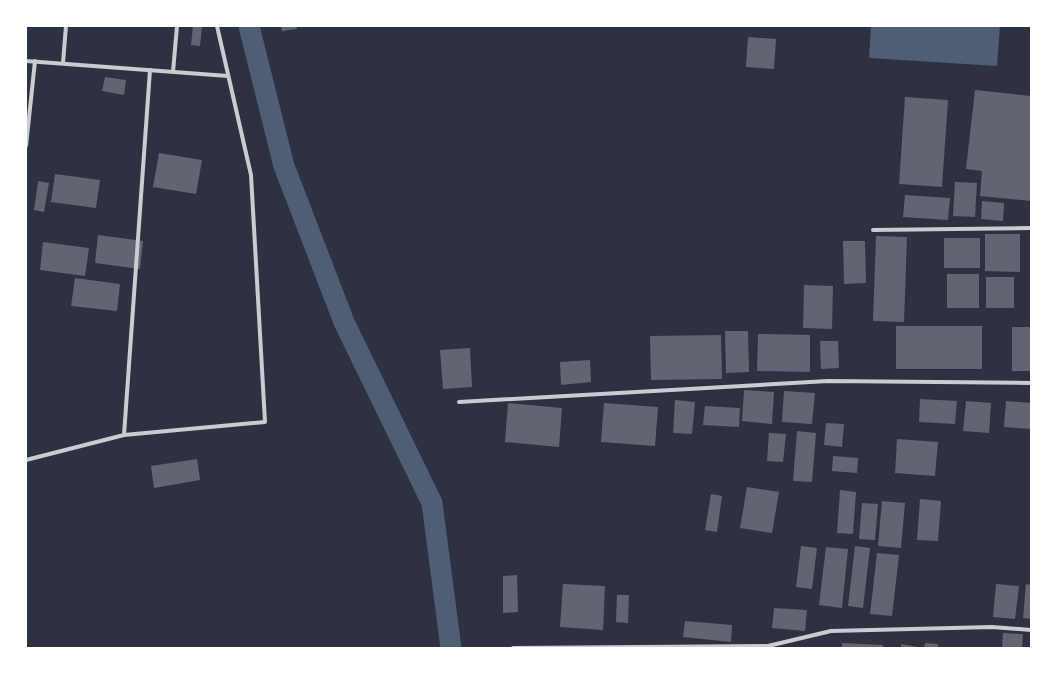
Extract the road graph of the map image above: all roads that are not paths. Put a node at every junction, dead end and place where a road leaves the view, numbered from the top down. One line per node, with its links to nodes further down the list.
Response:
1 (66, 26): 6 (street)
2 (177, 26): 8 (street)
3 (217, 26): 9 (street)
4 (26, 61): 5 (street)
5 (35, 61): 6 (street); 10 (street)
6 (63, 63): 7 (street)
7 (150, 70): 8 (street); 15 (street)
8 (173, 72): 9 (street)
9 (228, 76): 15 (street)
10 (26, 146)
11 (1031, 228): 12 (street)
12 (873, 230)
13 (1031, 383): 14 (street)
14 (460, 402)
15 (124, 435): 16 (street)
16 (26, 460)
17 (1031, 630): 18 (street)
18 (513, 648)

